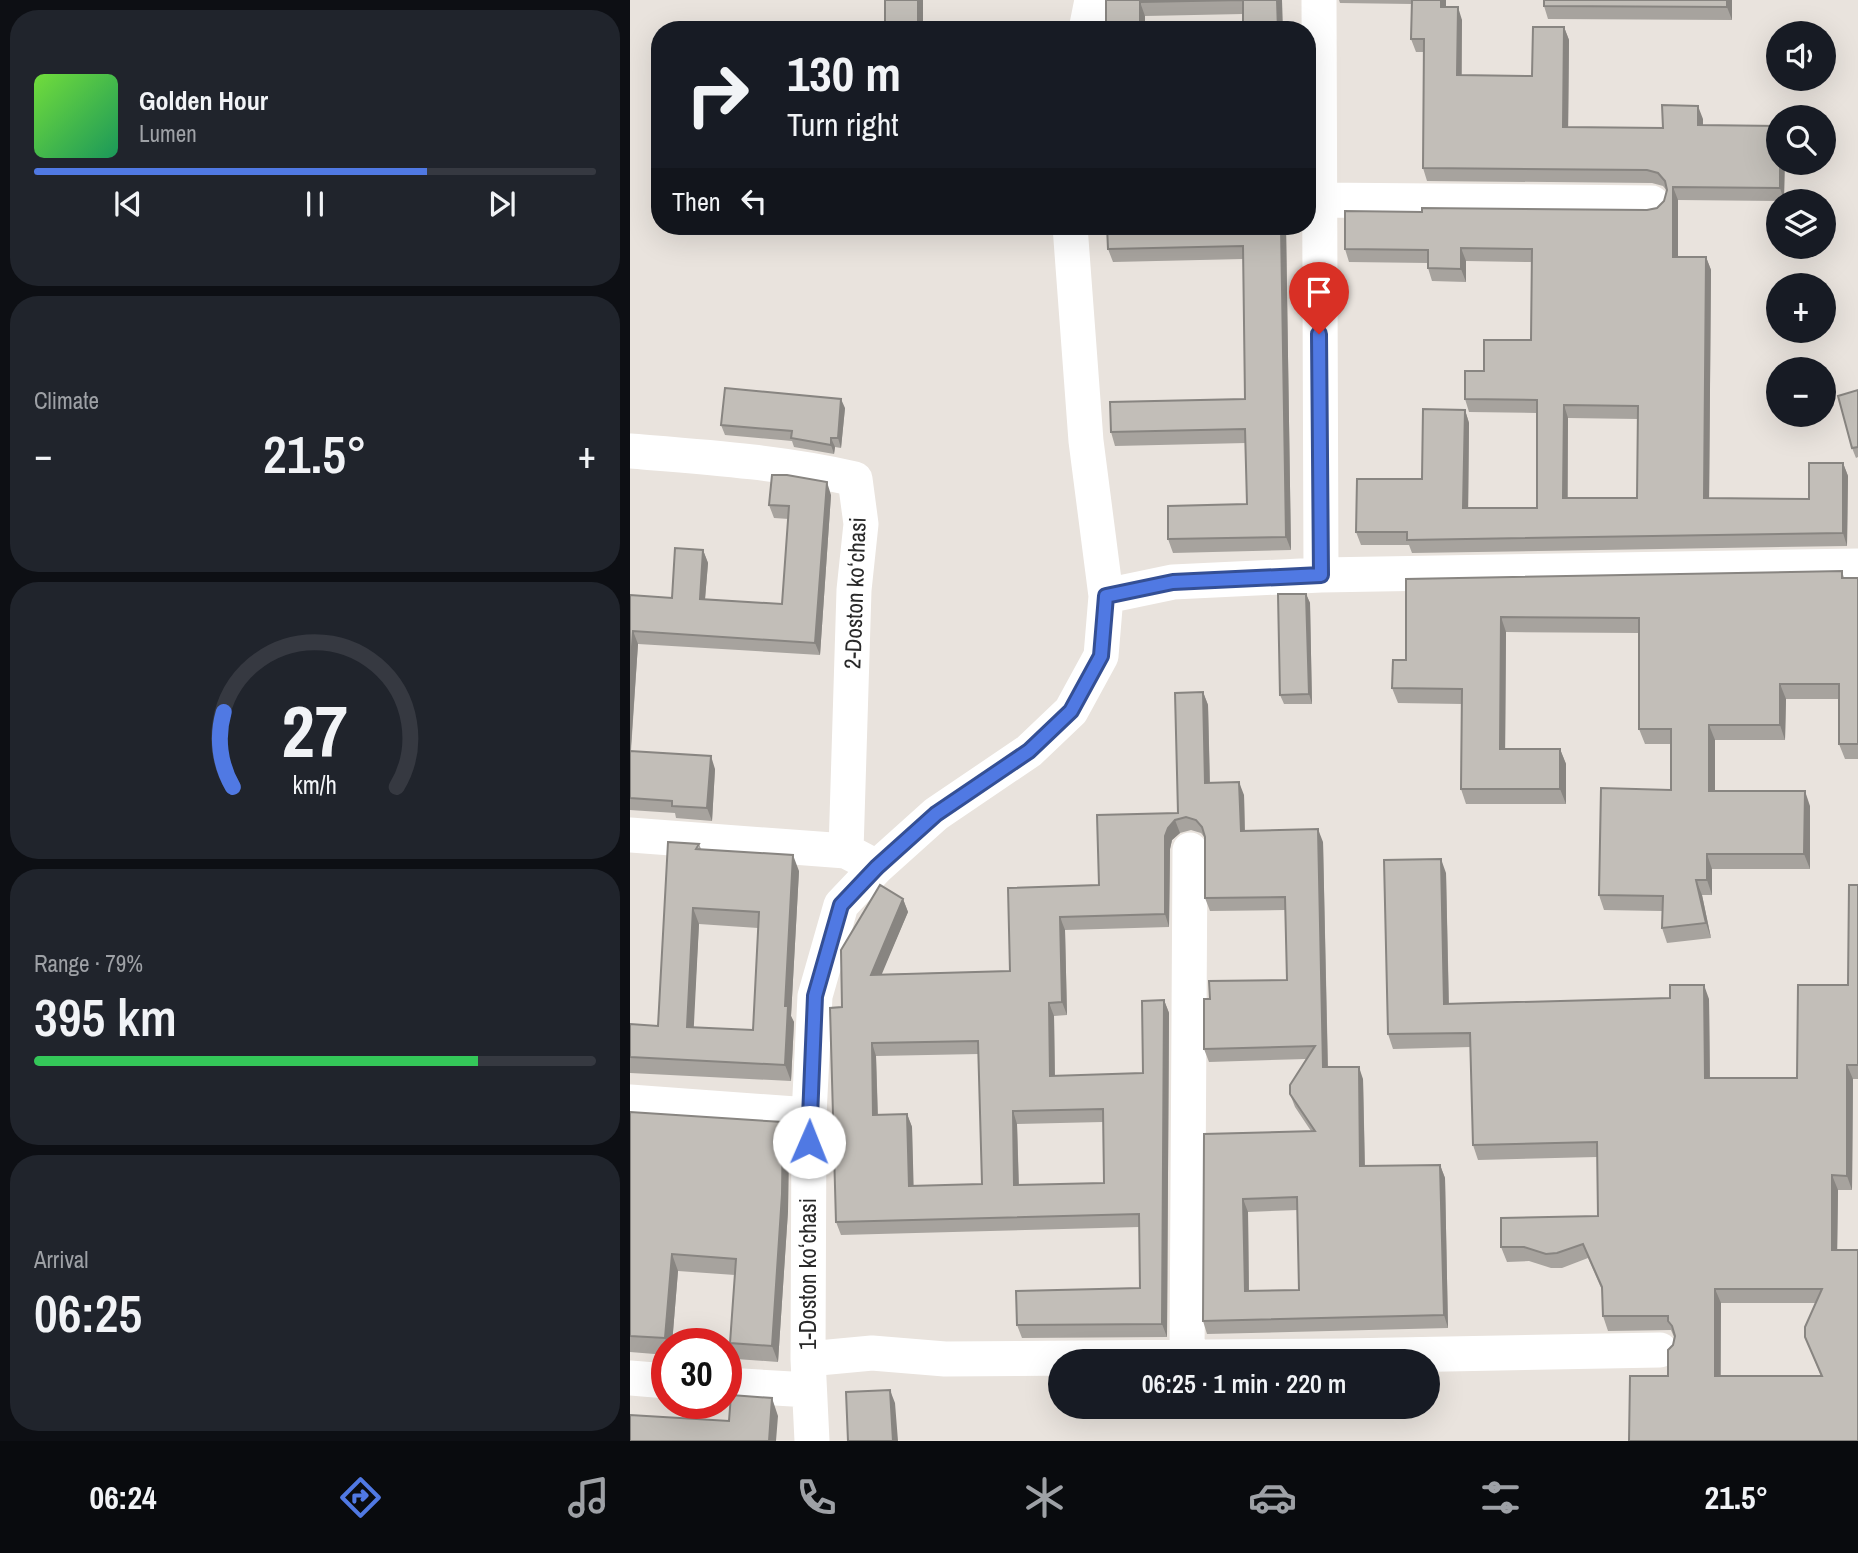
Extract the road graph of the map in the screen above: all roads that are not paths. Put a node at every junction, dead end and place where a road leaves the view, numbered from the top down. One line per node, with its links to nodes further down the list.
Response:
1 (1092, 0): 3 (street)
2 (1319, 0): 4 (street)
3 (1088, 21)
4 (1318, 200): 5 (street); 9 (street)
5 (1652, 203)
6 (1071, 235): 10 (street, 1-Doston koʻchasi)
7 (630, 451): 13 (street, 2-Doston koʻchasi)
8 (1858, 566): 9 (street)
9 (1321, 575): 10 (street)
10 (1106, 596): 14 (street, 1-Doston koʻchasi)
11 (630, 835): 13 (street)
12 (1190, 849): 17 (street)
13 (846, 851): 14 (street)
14 (877, 867): 16 (street, 1-Doston koʻchasi)
15 (630, 1102): 16 (street)
16 (809, 1115): 21 (street, 1-Doston koʻchasi)
17 (1188, 1349)
18 (1660, 1350): 19 (street)
19 (1440, 1354)
20 (1048, 1359): 21 (street)
21 (809, 1374): 24 (street); 25 (street, 1-Doston koʻchasi)
22 (630, 1378): 23 (street)
23 (651, 1380)
24 (742, 1383)
25 (811, 1441)

